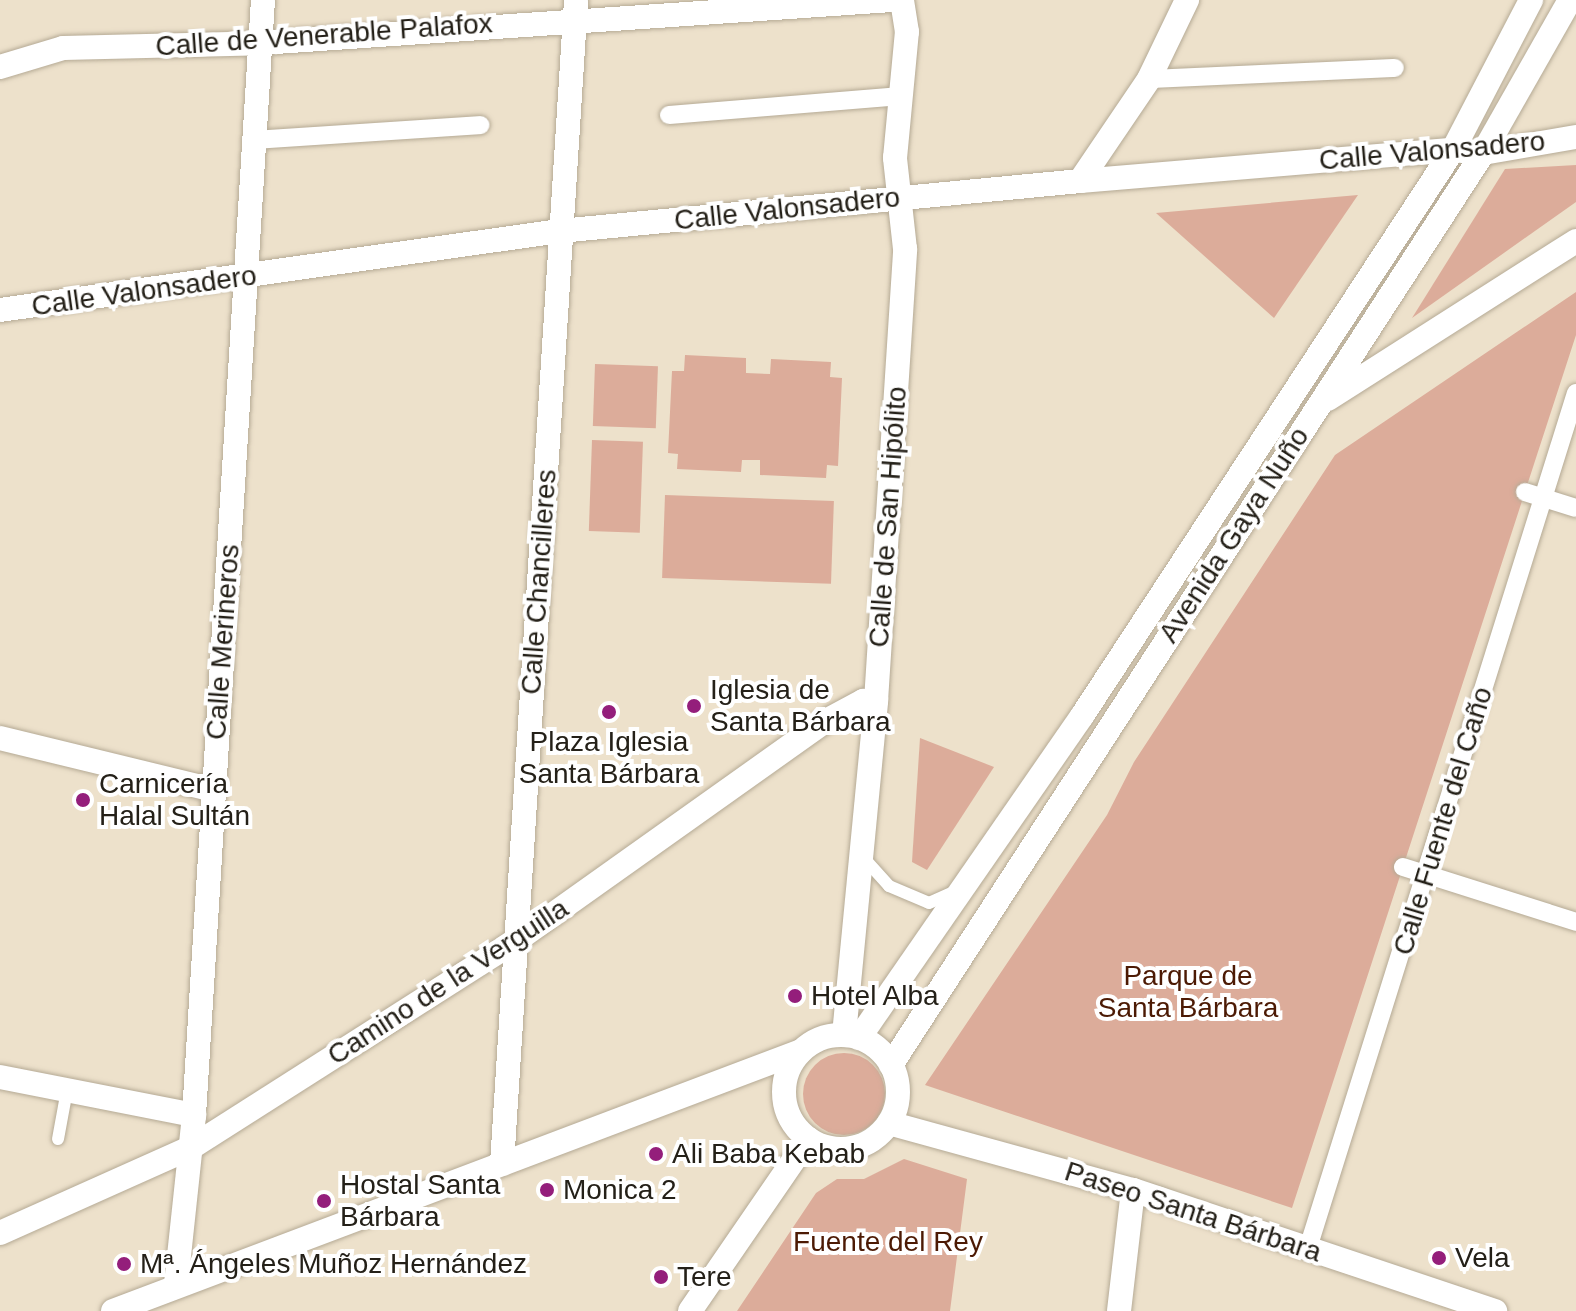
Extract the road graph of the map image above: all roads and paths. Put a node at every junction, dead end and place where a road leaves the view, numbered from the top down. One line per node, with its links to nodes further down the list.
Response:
1 (263, 0): 8 (street, Calle Merineros)
2 (891, 0): 7 (street, Calle de Venerable Palafox)
3 (902, 0): 12 (street, Calle de San Hipólito)
4 (1187, 0): 11 (street)
5 (1531, 0): 17 (street, Avenida Gaya Nuño)
6 (1570, 0): 18 (street, Avenida Gaya Nuño)
7 (575, 9): 8 (street, Calle de Venerable Palafox); 21 (street, Calle Chancilleres)
8 (261, 43): 9 (street, Calle de Venerable Palafox); 16 (street, Calle Merineros)
9 (0, 67)
10 (1395, 68): 11 (street)
11 (1149, 79): 19 (street)
12 (901, 96): 13 (street); 20 (street, Calle de San Hipólito)
13 (669, 115)
14 (481, 125): 16 (street)
15 (1576, 137): 18 (street, Calle Valonsadero)
16 (255, 140): 23 (street, Calle Merineros)
17 (1453, 150): 18 (street, Calle Valonsadero); 19 (street, Calle Valonsadero); 36 (street, Avenida Gaya Nuño)
18 (1483, 153): 26 (street, Avenida Gaya Nuño)
19 (1080, 181): 20 (street, Calle Valonsadero)
20 (900, 198): 21 (street, Calle Valonsadero); 30 (street, Calle de San Hipólito)
21 (560, 231): 23 (street, Calle Valonsadero); 38 (street, Calle Chancilleres)
22 (1576, 241): 26 (street)
23 (246, 278): 24 (street, Calle Valonsadero); 32 (street, Calle Merineros)
24 (0, 310)
25 (1576, 393): 28 (street, Calle Fuente del Caño)
26 (1319, 405): 41 (street, Avenida Gaya Nuño)
27 (1525, 492): 28 (street)
28 (1543, 498): 29 (street); 35 (street, Calle Fuente del Caño)
29 (1576, 508)
30 (876, 701): 33 (street, Calle de San Hipólito); 38 (street, Camino de la Verguilla)
31 (0, 738): 32 (street)
32 (214, 790): 44 (street, Calle Merineros)
33 (863, 856): 36 (lane); 39 (street, Calle de San Hipólito)
34 (1403, 867): 35 (street)
35 (1427, 875): 37 (street); 52 (street, Calle Fuente del Caño)
36 (964, 887): 39 (street, Avenida Gaya Nuño)
37 (1576, 922)
38 (517, 940): 48 (street, Camino de la Verguilla); 49 (street, Calle Chancilleres)
39 (852, 1037): 40 (street); 41 (street)
40 (801, 1051): 47 (street); 49 (street)
41 (891, 1065): 45 (street)
42 (0, 1077): 43 (street)
43 (67, 1090): 44 (street); 46 (lane)
44 (194, 1115): 48 (street, Calle Merineros)
45 (889, 1123): 47 (street); 50 (street, Paseo Santa Bárbara)
46 (58, 1139)
47 (808, 1139): 56 (street)
48 (192, 1147): 51 (street, Camino de la Verguilla); 53 (street, Calle Merineros)
49 (502, 1164): 53 (street)
50 (1133, 1190): 52 (street, Paseo Santa Bárbara); 57 (street)
51 (0, 1233)
52 (1308, 1248): 54 (street, Paseo Santa Bárbara)
53 (176, 1284): 55 (street)
54 (1491, 1310)
55 (113, 1311)
56 (690, 1311)
57 (1119, 1311)

